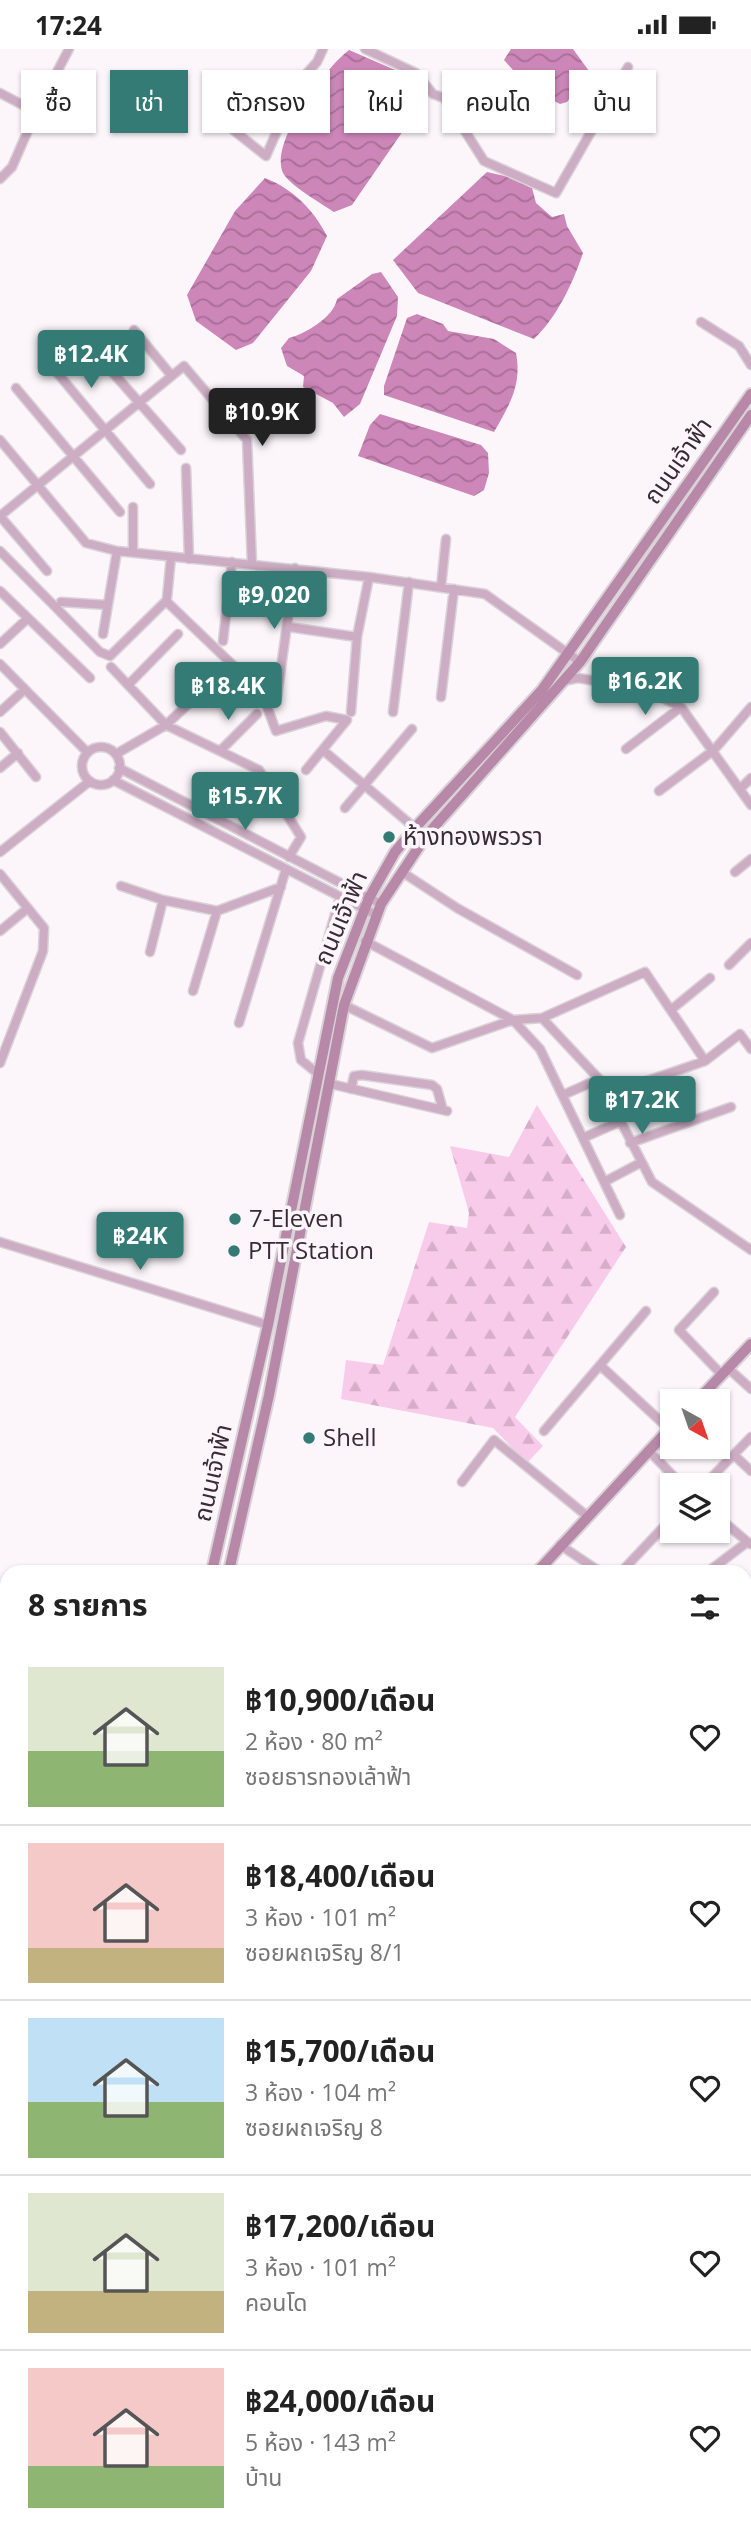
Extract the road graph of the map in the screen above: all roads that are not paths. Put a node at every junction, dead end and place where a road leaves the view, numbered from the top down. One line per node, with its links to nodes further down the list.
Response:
1 (69, 49): 5 (street)
2 (323, 49): 6 (street)
3 (365, 49): 4 (street)
4 (628, 67)
5 (58, 70)
6 (310, 70)
7 (0, 93): 8 (street)
8 (21, 104)
9 (27, 133): 12 (street)
10 (237, 133): 11 (street)
11 (278, 133)
12 (0, 179)
13 (701, 322): 16 (street)
14 (134, 330): 18 (street)
15 (92, 349): 21 (street)
16 (751, 365)
17 (54, 369): 23 (street)
18 (171, 375): 21 (street); 40 (street)
19 (16, 389): 26 (street)
20 (751, 394): 58 (main road, ถนนเจ้าฟ้า)
21 (139, 402): 23 (street); 25 (street)
22 (751, 415): 59 (main road, ถนนเจ้าฟ้า)
23 (105, 430): 26 (street); 29 (street)
24 (0, 440): 28 (street)
25 (181, 450)
26 (72, 456): 28 (street); 31 (street)
27 (186, 468): 38 (street)
28 (38, 483): 32 (street); 35 (street)
29 (150, 484)
30 (133, 507): 36 (street)
31 (120, 512)
32 (0, 516): 42 (street)
33 (446, 539): 45 (street)
34 (0, 551): 81 (street)
35 (117, 551): 36 (street); 50 (street)
36 (133, 552): 37 (street)
37 (171, 557): 38 (street); 48 (street)
38 (189, 559): 39 (street)
39 (232, 562): 40 (street); 56 (street)
40 (252, 564): 41 (street)
41 (295, 568): 43 (street); 52 (street)
42 (47, 571)
43 (369, 577): 44 (street); 55 (street)
44 (409, 582): 45 (street); 73 (street)
45 (441, 587): 46 (street)
46 (454, 589): 58 (street); 68 (street)
47 (0, 591): 51 (street)
48 (167, 598)
49 (61, 602): 50 (street)
50 (108, 605): 53 (street)
51 (27, 619): 57 (street); 63 (street)
52 (289, 627): 55 (street); 67 (street)
53 (103, 634)
54 (177, 634): 65 (street)
55 (357, 637): 72 (street)
56 (223, 641)
57 (0, 644)
58 (568, 653): 59 (street); 97 (main road, ถนนเจ้าฟ้า)
59 (580, 662): 64 (main road, ถนนเจ้าฟ้า)
60 (0, 664): 66 (street)
61 (111, 667): 65 (street)
62 (222, 672): 75 (street)
63 (90, 678)
64 (563, 681): 70 (street); 102 (main road, ถนนเจ้าฟ้า)
65 (129, 684): 75 (street)
66 (24, 690): 71 (street); 83 (street)
67 (277, 697)
68 (441, 697)
69 (751, 707): 79 (street)
70 (681, 708): 78 (street); 79 (street)
71 (0, 712)
72 (351, 712)
73 (393, 712)
74 (257, 713): 80 (street)
75 (166, 725): 80 (street); 84 (street)
76 (412, 729): 92 (street)
77 (0, 732): 82 (street)
78 (626, 749)
79 (715, 750): 93 (street); 94 (street)
80 (220, 751): 99 (street)
81 (324, 751): 87 (street); 92 (street)
82 (18, 753): 85 (street); 88 (street)
83 (87, 753): 84 (street); 91 (street)
84 (116, 754): 86 (street)
85 (0, 768)
86 (119, 768): 90 (street); 99 (street)
87 (306, 769)
88 (36, 777)
89 (751, 778): 93 (street)
90 (113, 780): 91 (street); 101 (street)
91 (90, 781): 98 (street)
92 (364, 785): 96 (street); 97 (street)
93 (740, 789): 95 (street)
94 (659, 791)
95 (751, 805)
96 (345, 808)
97 (415, 828): 109 (main road, ถนนเจ้าฟ้า)
98 (0, 852)
99 (289, 857): 109 (street)
100 (751, 859): 103 (street)
101 (286, 869): 106 (street); 107 (street)
102 (402, 872): 111 (main road, ถนนเจ้าฟ้า); 118 (street)
103 (735, 872)
104 (0, 874): 110 (street)
105 (121, 886): 108 (street)
106 (281, 887): 112 (street); 125 (street)
107 (340, 897): 109 (street); 129 (street)
108 (163, 900): 112 (street); 116 (street)
109 (367, 903): 111 (street); 129 (main road, ถนนเจ้าฟ้า)
110 (28, 908): 113 (street); 128 (street)
111 (378, 909): 114 (main road, ถนนเจ้าฟ้า)
112 (217, 911): 120 (street)
113 (0, 931)
114 (365, 941): 121 (main road, ถนนเจ้าฟ้า); 124 (street)
115 (751, 943): 117 (street)
116 (150, 952)
117 (729, 965)
118 (577, 975)
119 (710, 978): 122 (street)
120 (194, 991)
121 (344, 1005): 124 (street); 131 (main road, ถนนเจ้าฟ้า)
122 (672, 1009): 123 (street); 127 (street)
123 (542, 1018): 124 (street); 130 (street)
124 (513, 1020): 133 (street)
125 (239, 1023)
126 (751, 1049): 127 (street)
127 (705, 1061): 134 (street)
128 (0, 1063)
129 (317, 1073): 146 (main road, ถนนเจ้าฟ้า)
130 (599, 1079): 133 (street); 134 (street)
131 (331, 1084): 132 (street); 168 (main road, ถนนเจ้าฟ้า)
132 (351, 1089): 132 (street)
133 (563, 1095): 137 (street)
134 (606, 1095): 136 (street)
135 (730, 1107): 138 (street)
136 (619, 1122): 137 (street); 138 (street)
137 (583, 1138): 140 (street)
138 (629, 1143): 139 (street)
139 (640, 1163): 140 (street); 143 (street)
140 (604, 1182): 141 (street)
141 (620, 1215)
142 (0, 1242): 146 (street)
143 (751, 1250)
144 (714, 1292): 149 (street)
145 (646, 1311): 148 (street)
146 (268, 1325): 167 (main road, ถนนเจ้าฟ้า)
147 (751, 1344): 149 (main road)
148 (602, 1367): 152 (street); 153 (street)
149 (725, 1372): 150 (main road); 151 (street)
150 (709, 1389)
151 (751, 1389)
152 (660, 1418)
153 (544, 1431)
154 (751, 1437): 157 (street)
155 (660, 1439): 156 (main road)
156 (648, 1450): 159 (street); 162 (main road)
157 (734, 1455): 158 (street); 160 (street)
158 (751, 1471)
159 (671, 1473)
160 (716, 1473)
161 (462, 1482): 162 (street)
162 (587, 1516): 166 (main road)
163 (730, 1527): 165 (street)
164 (660, 1531): 171 (street)
165 (749, 1544): 172 (street)
166 (560, 1545): 169 (main road); 170 (street)
167 (213, 1565)
168 (230, 1565)
169 (543, 1565)
170 (590, 1565)
171 (628, 1565)
172 (718, 1565)

